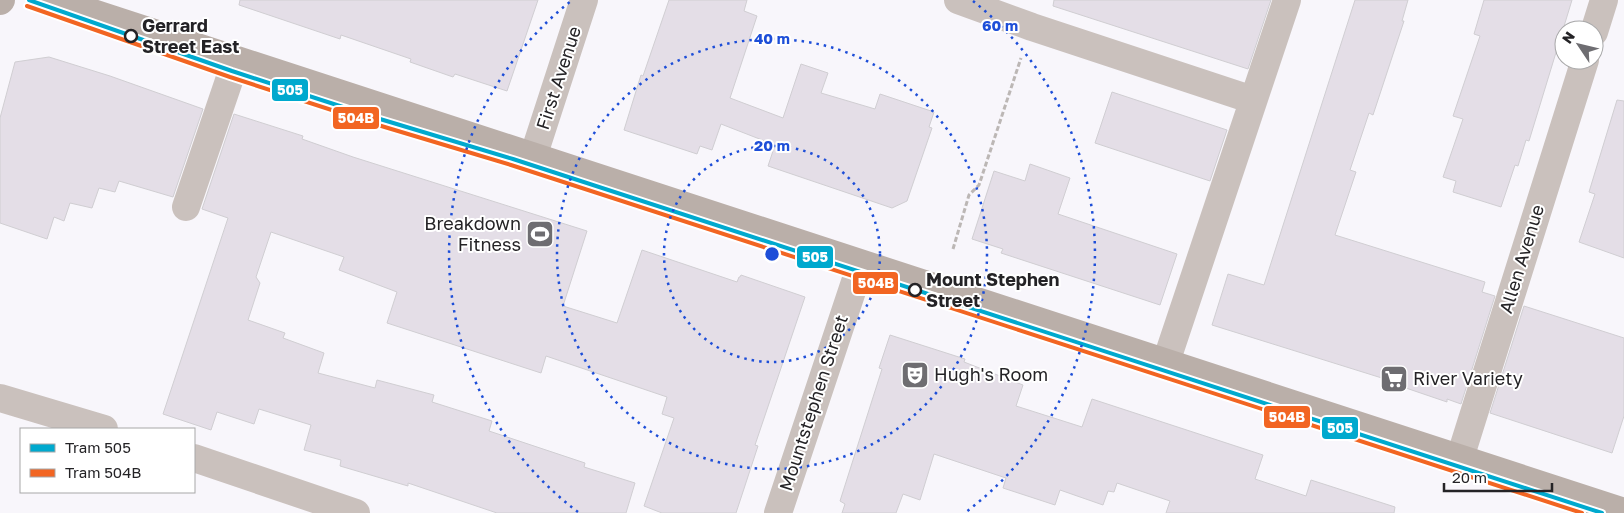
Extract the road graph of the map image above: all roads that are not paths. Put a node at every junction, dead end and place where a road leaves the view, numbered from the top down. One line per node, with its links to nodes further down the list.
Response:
1 (52, 0): 7 (main road)
2 (584, 0): 10 (street, First Avenue)
3 (958, 0): 9 (street)
4 (1287, 0): 9 (street)
5 (1604, 0): 6 (street)
6 (1598, 20)
7 (236, 60): 10 (main road); 11 (street)
8 (1582, 70): 17 (street, Allen Avenue)
9 (1253, 100): 13 (street)
10 (533, 157): 12 (main road)
11 (186, 207)
12 (861, 264): 13 (main road); 20 (street, Mountstephen Street)
13 (1166, 362): 17 (main road)
14 (0, 398): 15 (street)
15 (101, 428)
16 (195, 458): 19 (street)
17 (1460, 458): 18 (main road)
18 (1624, 512)
19 (356, 513)
20 (778, 513)

